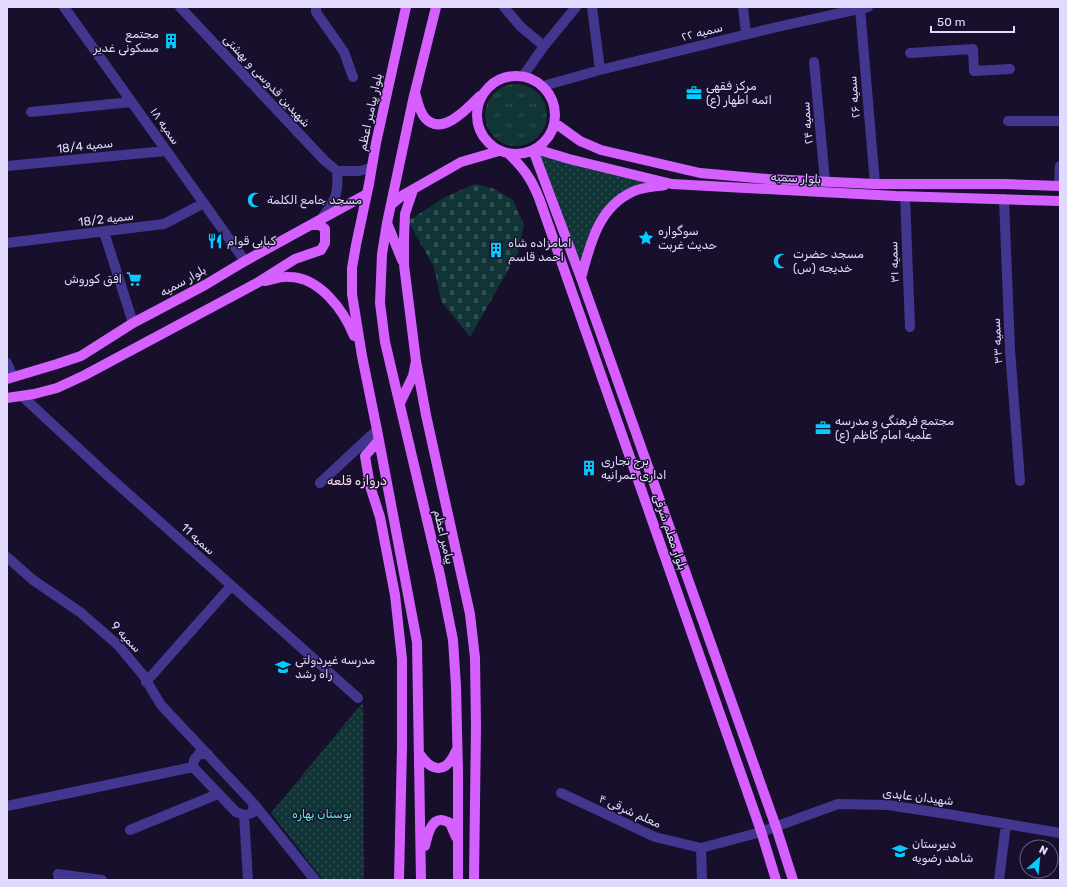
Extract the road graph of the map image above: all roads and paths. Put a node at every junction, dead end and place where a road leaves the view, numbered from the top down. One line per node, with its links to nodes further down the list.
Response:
1 (64, 7): 22 (street, سمیه ۱۸)
2 (180, 7): 34 (street, شهیدین قدوسی و بهشتی)
3 (316, 7): 18 (street)
4 (406, 7): 33 (main road, بلوار پیامبر اعظم)
5 (436, 7): 20 (main road)
6 (504, 7): 12 (street)
7 (576, 7): 12 (street)
8 (592, 7): 16 (street)
9 (743, 7): 11 (street)
10 (864, 8): 11 (street, سمیه ۲۲); 37 (street, سمیه ۲۶)
11 (746, 34): 16 (street, سمیه ۲۲)
12 (544, 46): 17 (street)
13 (910, 53): 15 (street)
14 (814, 62): 35 (street, سمیه ۲۴)
15 (1010, 69)
16 (600, 70): 19 (street, سمیه ۲۲)
17 (523, 76): 19 (main road); 21 (main road)
18 (354, 77)
19 (543, 86): 26 (main road)
20 (415, 92): 21 (main road); 45 (main road)
21 (482, 94): 29 (main road)
22 (132, 102): 23 (street); 28 (street, سمیه ۱۸)
23 (31, 112)
24 (1008, 121): 25 (street)
25 (1060, 121)
26 (555, 123): 27 (main road); 35 (main road, بلوار سمیه)
27 (534, 150): 30 (main road); 36 (main road, بلوار سمیه); 52 (main road, بلوار معلم شرقی)
28 (166, 151): 31 (street, سمیه 18/4); 44 (street, سمیه ۱۸)
29 (499, 151): 30 (main road); 39 (main road)
30 (509, 154): 82 (main road, بلوار معلم شرقی)
31 (7, 166)
32 (1060, 166): 38 (street)
33 (372, 168): 34 (street); 40 (main road, بلوار پیامبر اعظم)
34 (337, 171): 46 (street)
35 (825, 181): 37 (main road, بلوار سمیه)
36 (672, 184): 41 (main road, بلوار سمیه); 52 (main road)
37 (875, 184): 38 (main road, بلوار سمیه)
38 (1059, 186)
39 (412, 190): 45 (main road); 51 (main road)
40 (367, 194): 46 (main road, بلوار سمیه); 56 (main road, بلوار پیامبر اعظم)
41 (905, 196): 42 (main road, بلوار سمیه); 55 (street, سمیه ۳۱)
42 (1004, 199): 43 (main road, بلوار سمیه); 64 (street, سمیه ۳۳)
43 (1060, 201)
44 (204, 203): 48 (street, سمیه 18/2); 50 (street, سمیه ۱۸)
45 (391, 205): 47 (main road, پیامبر اعظم)
46 (316, 222): 50 (main road, بلوار سمیه); 53 (main road)
47 (387, 223): 51 (main road); 62 (main road, پیامبر اعظم)
48 (104, 232): 49 (street, سمیه 18/2); 54 (street)
49 (7, 243)
50 (245, 261): 54 (main road, بلوار سمیه)
51 (404, 265): 57 (main road)
52 (581, 278): 80 (main road, بلوار معلم شرقی)
53 (257, 283): 56 (main road); 60 (main road)
54 (133, 323): 59 (main road, بلوار سمیه)
55 (910, 327)
56 (362, 356): 63 (main road)
57 (416, 361): 62 (main road); 94 (main road)
58 (7, 363): 59 (street)
59 (10, 378)
60 (22, 396): 61 (main road); 67 (street, سمیه 11)
61 (7, 398)
62 (400, 403): 70 (main road, پیامبر اعظم)
63 (378, 435): 65 (street); 71 (main road); 91 (main road)
64 (1020, 481)
65 (320, 483)
66 (7, 557): 68 (street, سمیه 9)
67 (231, 586): 68 (street); 69 (street, سمیه 11)
68 (146, 682): 72 (street, سمیه 9)
69 (358, 698)
70 (457, 750): 71 (main road); 84 (main road, پیامبر اعظم)
71 (420, 753): 86 (main road)
72 (208, 754): 73 (street); 76 (street, سمیه 9)
73 (193, 767): 75 (street); 77 (street)
74 (561, 793): 85 (street, معلم شرقی ۴)
75 (218, 794): 78 (street); 81 (street)
76 (254, 804): 78 (street); 90 (street, سمیه 9)
77 (7, 806)
78 (244, 815): 89 (street)
79 (1006, 824): 80 (street, شهیدان عابدی); 83 (street, شهیدان عابدی); 98 (street)
80 (776, 827): 82 (street, شهیدان عابدی); 97 (main road, بلوار معلم شرقی)
81 (130, 830)
82 (761, 832): 85 (street, معلم شرقی ۴); 96 (main road, بلوار معلم شرقی)
83 (1060, 833)
84 (458, 844): 86 (main road); 93 (main road, پیامبر اعظم)
85 (701, 848): 95 (street)
86 (422, 859): 92 (main road)
87 (59, 877): 88 (street)
88 (102, 880)
89 (248, 880)
90 (315, 880)
91 (399, 880)
92 (421, 880)
93 (458, 880)
94 (474, 880)
95 (702, 880)
96 (776, 880)
97 (793, 880)
98 (999, 880)

